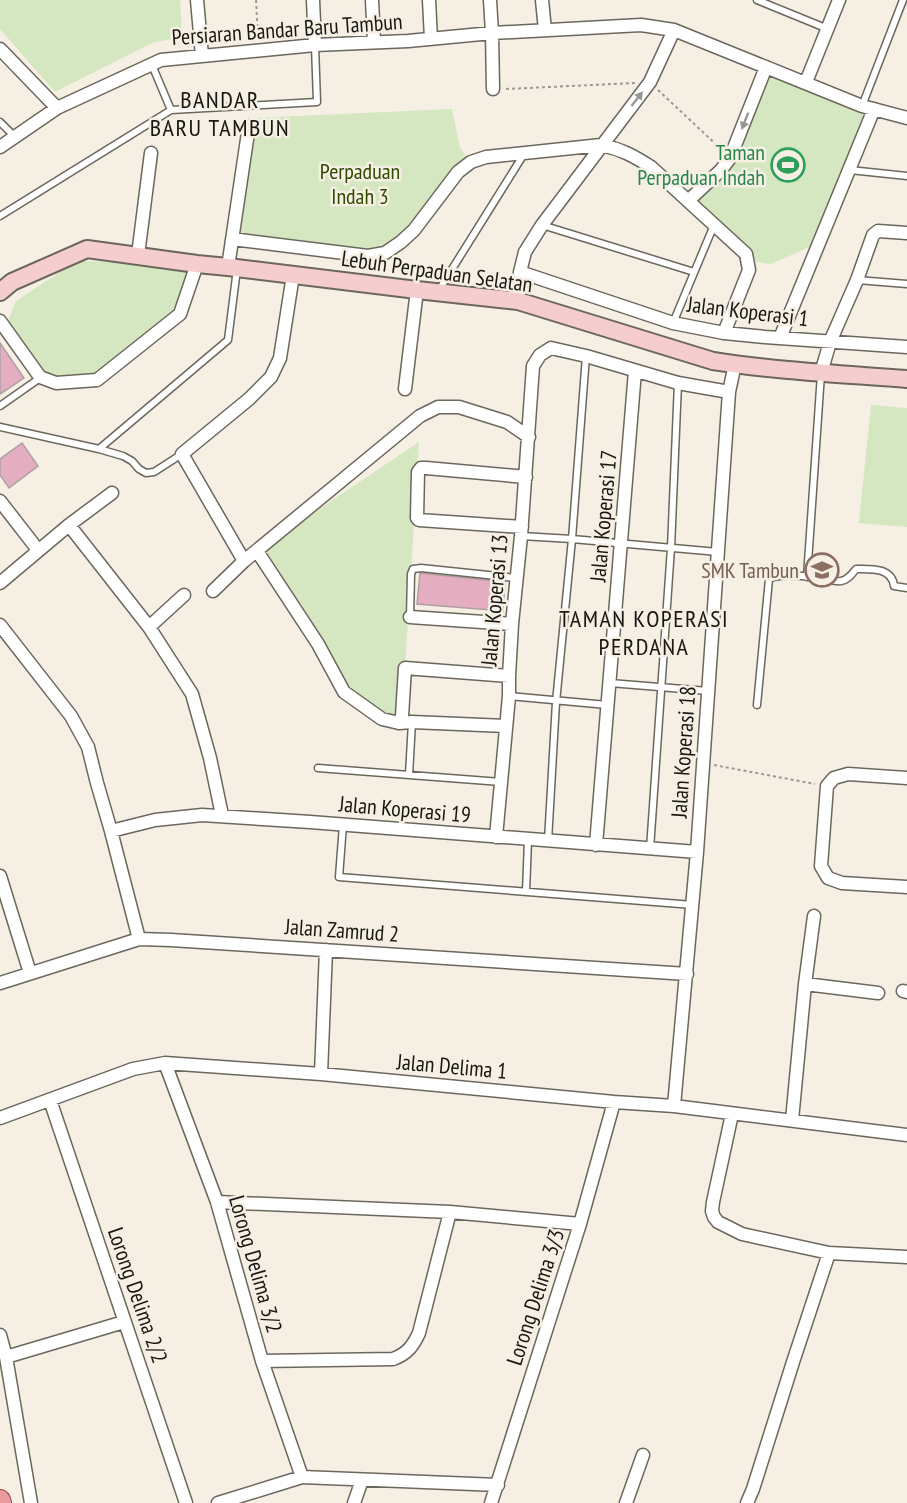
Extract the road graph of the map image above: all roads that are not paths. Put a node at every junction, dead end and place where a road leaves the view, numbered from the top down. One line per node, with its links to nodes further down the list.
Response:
1 (197, 0): 18 (street)
2 (312, 0): 16 (street)
3 (372, 0): 15 (street)
4 (429, 0): 14 (street)
5 (490, 0): 13 (street)
6 (542, 0): 11 (street)
7 (757, 0): 10 (lane)
8 (839, 0): 10 (street)
9 (903, 0): 23 (lane)
10 (828, 29): 21 (street)
11 (545, 30): 12 (street, Persiaran Bandar Baru Tambun); 13 (street, Persiaran Bandar Baru Tambun)
12 (674, 30): 20 (street, Persiaran Bandar Baru Tambun); 30 (street, one-way to 12)
13 (492, 33): 14 (street, Persiaran Bandar Baru Tambun); 22 (street)
14 (431, 39): 15 (street, Persiaran Bandar Baru Tambun)
15 (374, 42): 16 (street, Persiaran Bandar Baru Tambun)
16 (315, 45): 18 (street, Persiaran Bandar Baru Tambun); 25 (lane)
17 (0, 49): 24 (street)
18 (202, 56): 19 (street, Persiaran Bandar Baru Tambun)
19 (152, 64): 24 (street, Persiaran Bandar Baru Tambun); 25 (lane)
20 (766, 67): 21 (street, Persiaran Bandar Baru Tambun); 36 (street, one-way to 36)
21 (806, 82): 23 (street, Persiaran Bandar Baru Tambun)
22 (493, 90)
23 (868, 107): 26 (street, Persiaran Bandar Baru Tambun); 34 (street)
24 (57, 108): 29 (street, Persiaran Bandar Baru Tambun)
25 (171, 111): 37 (lane)
26 (907, 118)
27 (0, 122): 29 (lane)
28 (249, 126): 41 (street)
29 (15, 137): 31 (street, Persiaran Bandar Baru Tambun)
30 (601, 145): 33 (street); 36 (street); 38 (street)
31 (0, 147)
32 (151, 153): 42 (street)
33 (525, 153): 41 (street); 52 (lane)
34 (850, 170): 35 (lane); 57 (street)
35 (907, 176)
36 (688, 201): 39 (street)
37 (0, 216)
38 (542, 225): 45 (lane); 46 (street)
39 (714, 225): 45 (lane); 56 (street)
40 (907, 233): 48 (street)
41 (232, 239): 44 (street)
42 (138, 255): 43 (street, Lebuh Perpaduan Selatan); 51 (street, Lebuh Perpaduan Selatan)
43 (197, 264): 44 (street, Lebuh Perpaduan Selatan); 64 (street)
44 (233, 267): 47 (street, Lebuh Perpaduan Selatan); 72 (lane)
45 (694, 272): 54 (lane)
46 (520, 273): 53 (street); 54 (street, Jalan Koperasi 1)
47 (293, 275): 50 (street, Lebuh Perpaduan Selatan); 73 (street)
48 (857, 280): 49 (lane); 58 (street)
49 (907, 284)
50 (417, 290): 52 (street, Lebuh Perpaduan Selatan); 67 (street)
51 (0, 292)
52 (438, 293): 53 (street, Lebuh Perpaduan Selatan)
53 (518, 301): 61 (street, Lebuh Perpaduan Selatan)
54 (673, 323): 56 (street, Jalan Koperasi 1)
55 (2, 328): 64 (street)
56 (724, 333): 57 (street, Jalan Koperasi 1)
57 (780, 338): 58 (street, Jalan Koperasi 1)
58 (830, 342): 59 (street, Jalan Koperasi 1); 63 (street)
59 (907, 347)
60 (586, 356): 62 (street); 71 (street, Jalan Koperasi 13); 79 (lane)
61 (735, 364): 63 (street, Lebuh Perpaduan Selatan); 68 (street, Jalan Koperasi 18)
62 (635, 371): 66 (street); 80 (street, Jalan Koperasi 17)
63 (821, 373): 65 (street, Lebuh Perpaduan Selatan); 86 (lane)
64 (40, 377): 69 (lane)
65 (907, 379)
66 (678, 383): 68 (street); 81 (lane)
67 (405, 389)
68 (729, 392): 84 (street, Jalan Koperasi 18)
69 (0, 406)
70 (0, 427): 72 (lane)
71 (529, 436): 74 (street, Jalan Koperasi 13); 83 (street)
72 (99, 449): 73 (lane)
73 (182, 454): 85 (street)
74 (526, 477): 78 (street, Jalan Koperasi 13); 78 (street)
75 (112, 493): 77 (street)
76 (0, 501): 82 (street)
77 (69, 525): 82 (street); 95 (street)
78 (521, 532): 79 (lane); 87 (street, Jalan Koperasi 13)
79 (572, 539): 80 (lane); 101 (lane)
80 (622, 543): 81 (lane); 97 (street, Jalan Koperasi 17)
81 (671, 548): 84 (lane); 98 (lane)
82 (38, 550): 88 (street)
83 (257, 551): 85 (street); 105 (street)
84 (718, 552): 99 (street, Jalan Koperasi 18)
85 (244, 561): 90 (street)
86 (807, 577): 89 (lane); 103 (lane)
87 (516, 578): 92 (lane); 93 (street, Jalan Koperasi 13)
88 (0, 583)
89 (907, 588)
90 (213, 591)
91 (184, 596): 95 (street)
92 (410, 617): 93 (street)
93 (512, 624): 96 (street, Jalan Koperasi 13)
94 (0, 625): 113 (street)
95 (150, 627): 111 (street)
96 (509, 676): 100 (street, Jalan Koperasi 13); 105 (street)
97 (610, 683): 98 (lane); 102 (street, Jalan Koperasi 17)
98 (662, 687): 99 (lane); 118 (lane)
99 (708, 691): 119 (street, Jalan Koperasi 18)
100 (509, 696): 101 (lane); 106 (street, Jalan Koperasi 13)
101 (556, 702): 102 (lane); 116 (lane)
102 (606, 705): 117 (street, Jalan Koperasi 17)
103 (757, 705)
104 (412, 722): 105 (street); 106 (street); 108 (lane)
105 (399, 723)
106 (506, 726): 110 (street, Jalan Koperasi 13)
107 (318, 768): 108 (lane)
108 (409, 775): 110 (lane)
109 (907, 778): 121 (street)
110 (501, 782): 114 (street, Jalan Koperasi 13)
111 (222, 815): 112 (street, Jalan Koperasi 19); 113 (street, Jalan Koperasi 19)
112 (343, 824): 114 (street, Jalan Koperasi 19); 122 (lane)
113 (111, 831): 125 (street)
114 (496, 837): 115 (street, Jalan Koperasi 19)
115 (528, 840): 116 (street, Jalan Koperasi 19); 122 (lane)
116 (548, 842): 117 (street, Jalan Koperasi 19)
117 (596, 845): 118 (street, Jalan Koperasi 19)
118 (650, 849): 119 (street, Jalan Koperasi 19)
119 (697, 852): 123 (street, Jalan Koperasi 18)
120 (0, 876): 127 (street)
121 (907, 887)
122 (526, 892): 123 (lane)
123 (693, 905): 128 (street, Jalan Koperasi 18)
124 (814, 916): 130 (street)
125 (139, 939): 126 (street, Jalan Zamrud 2); 127 (street, Jalan Zamrud 2)
126 (326, 950): 128 (street, Jalan Zamrud 2); 133 (street)
127 (30, 973): 129 (street, Jalan Zamrud 2)
128 (687, 974): 136 (street, Jalan Koperasi 18)
129 (0, 983)
130 (805, 984): 131 (street); 139 (street)
131 (878, 993)
132 (165, 1064): 133 (street, Jalan Delima 1); 134 (street, Jalan Delima 1); 141 (street, Lorong Delima 3/2)
133 (321, 1074): 135 (street, Jalan Delima 1)
134 (50, 1100): 138 (street, Jalan Delima 1); 146 (street, Lorong Delima 2/2)
135 (614, 1102): 136 (street, Jalan Delima 1); 143 (street, Lorong Delima 3/3)
136 (674, 1106): 137 (street, Jalan Delima 1)
137 (732, 1114): 139 (street, Jalan Delima 1); 144 (street)
138 (0, 1118)
139 (792, 1120): 140 (street, Jalan Delima 1)
140 (907, 1135)
141 (218, 1202): 142 (street); 149 (street, Lorong Delima 3/2)
142 (450, 1212): 143 (street); 149 (street)
143 (580, 1224): 153 (street, Lorong Delima 3/3)
144 (829, 1253): 145 (street); 160 (street)
145 (907, 1257)
146 (124, 1322): 148 (street); 155 (street, Lorong Delima 2/2)
147 (0, 1335): 148 (street)
148 (6, 1358): 154 (street)
149 (261, 1361): 151 (street, Lorong Delima 3/2)
150 (643, 1455): 159 (street)
151 (302, 1477): 152 (street); 156 (street)
152 (363, 1480): 153 (street); 157 (street)
153 (498, 1485): 158 (street, Lorong Delima 3/3)
154 (31, 1503)
155 (186, 1503)
156 (218, 1503)
157 (354, 1503)
158 (491, 1503)
159 (626, 1503)
160 (747, 1503)

